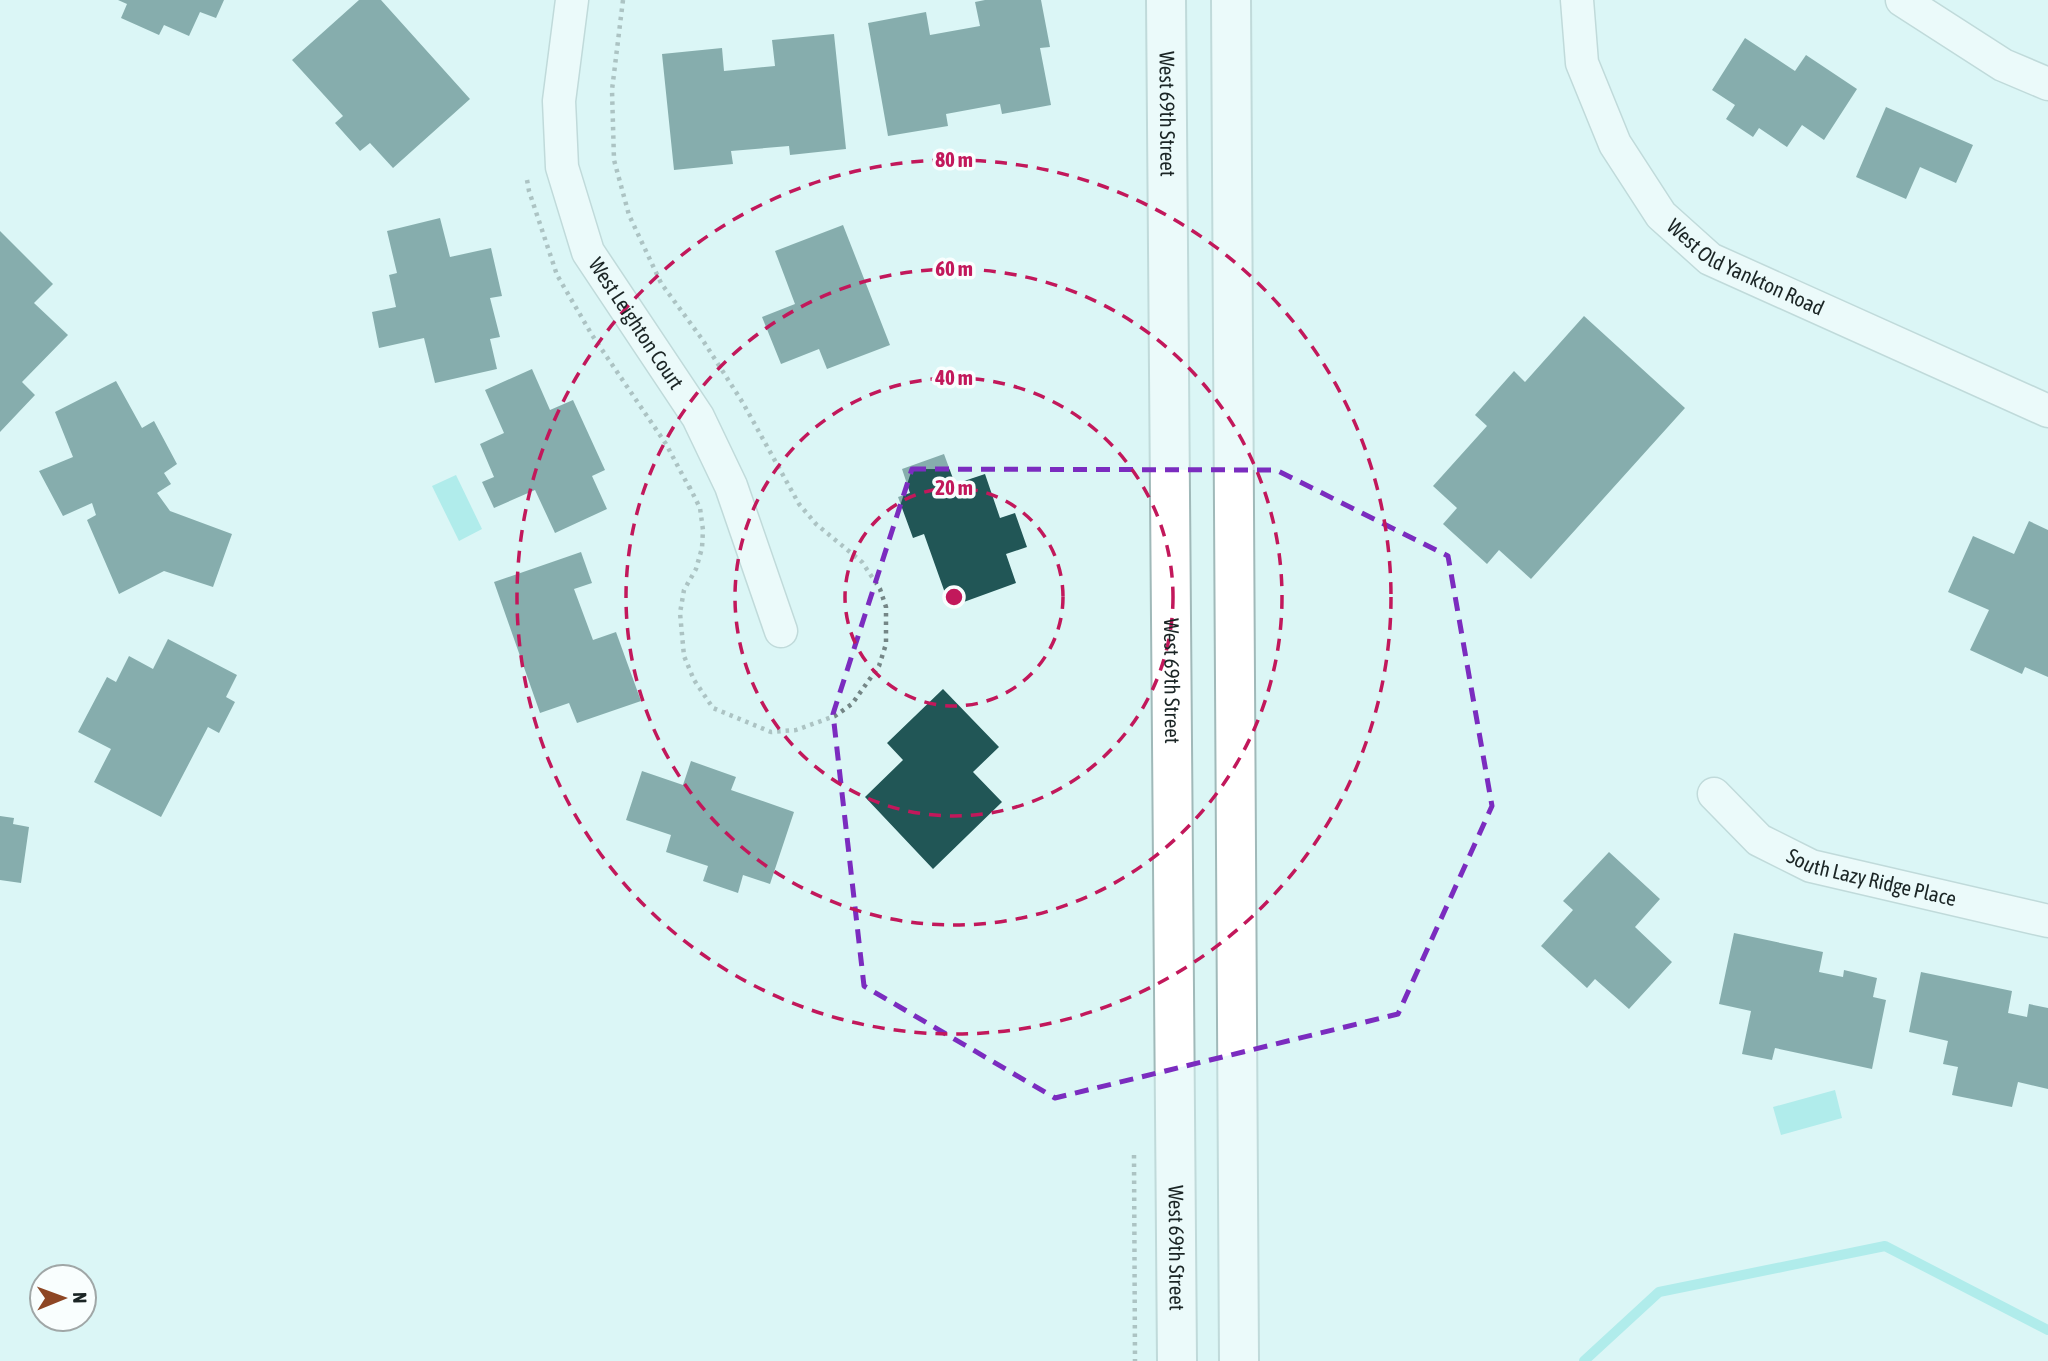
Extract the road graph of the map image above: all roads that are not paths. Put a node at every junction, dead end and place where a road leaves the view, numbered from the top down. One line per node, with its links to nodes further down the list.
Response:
1 (572, 0): 8 (street, West Leighton Court)
2 (1167, 0): 11 (main road, West 69th Street)
3 (1231, 0): 12 (main road)
4 (1577, 0): 7 (street, West Old Yankton Road)
5 (1902, 0): 6 (street)
6 (2048, 84)
7 (2048, 411)
8 (781, 631)
9 (1714, 794): 10 (street, South Lazy Ridge Place)
10 (2048, 920)
11 (1177, 1361)
12 (1239, 1361)

